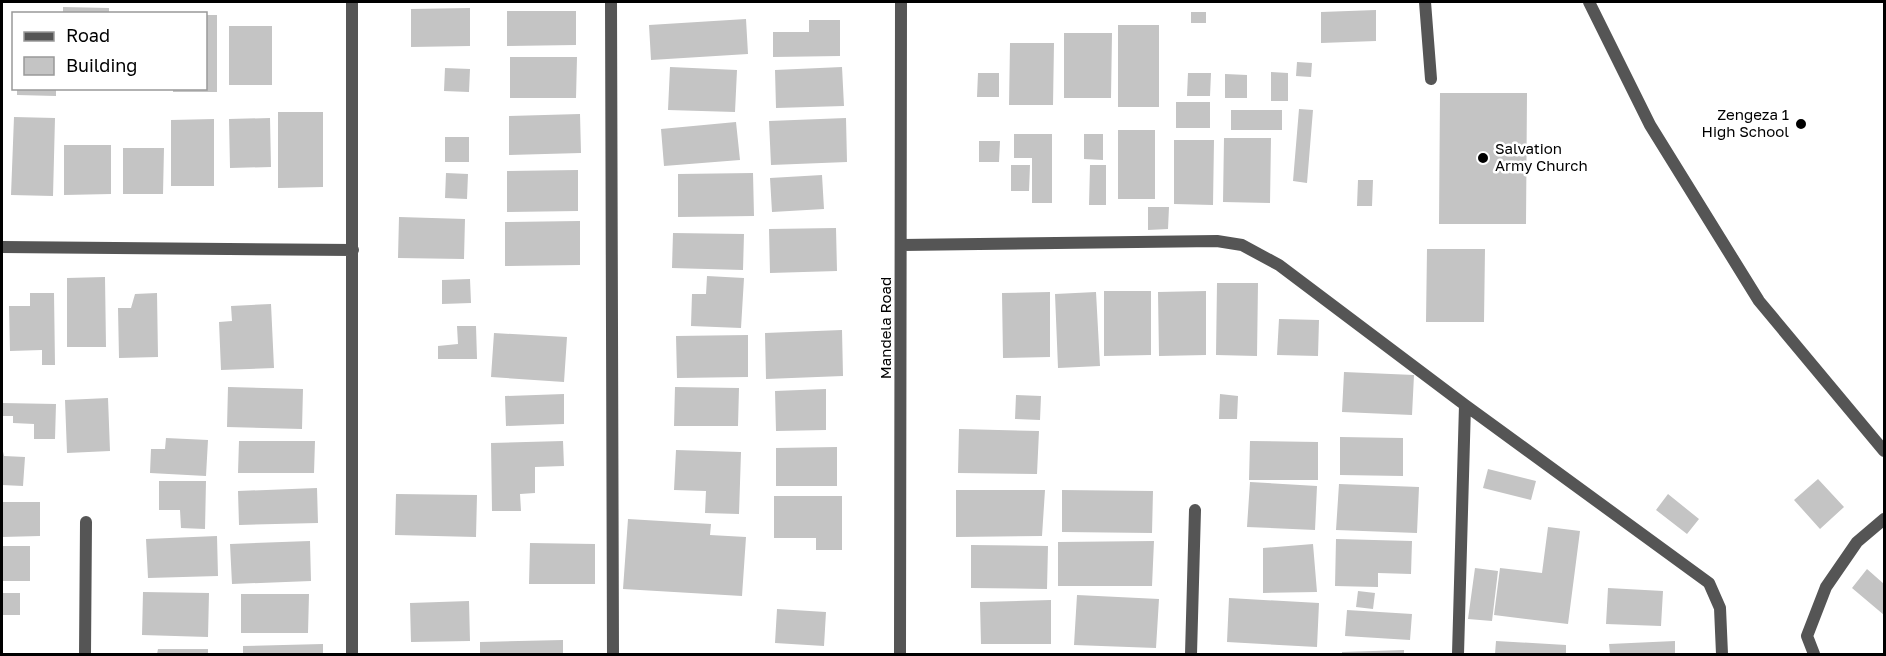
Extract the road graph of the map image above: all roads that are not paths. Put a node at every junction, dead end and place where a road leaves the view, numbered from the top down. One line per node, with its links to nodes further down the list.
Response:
1 (352, 2): 9 (street)
2 (611, 2): 17 (street)
3 (901, 2): 7 (street, Mandela Road)
4 (1425, 2): 6 (street)
5 (1589, 2): 11 (street)
6 (1431, 79)
7 (902, 245): 10 (street); 18 (street, Mandela Road)
8 (2, 247): 9 (street)
9 (353, 250): 16 (street)
10 (1465, 405): 20 (street); 21 (street)
11 (1884, 451)
12 (1195, 510): 19 (street)
13 (1884, 519): 22 (street)
14 (86, 522): 15 (street)
15 (86, 654)
16 (352, 654)
17 (613, 654)
18 (900, 654)
19 (1191, 654)
20 (1458, 654)
21 (1722, 654)
22 (1814, 654)

